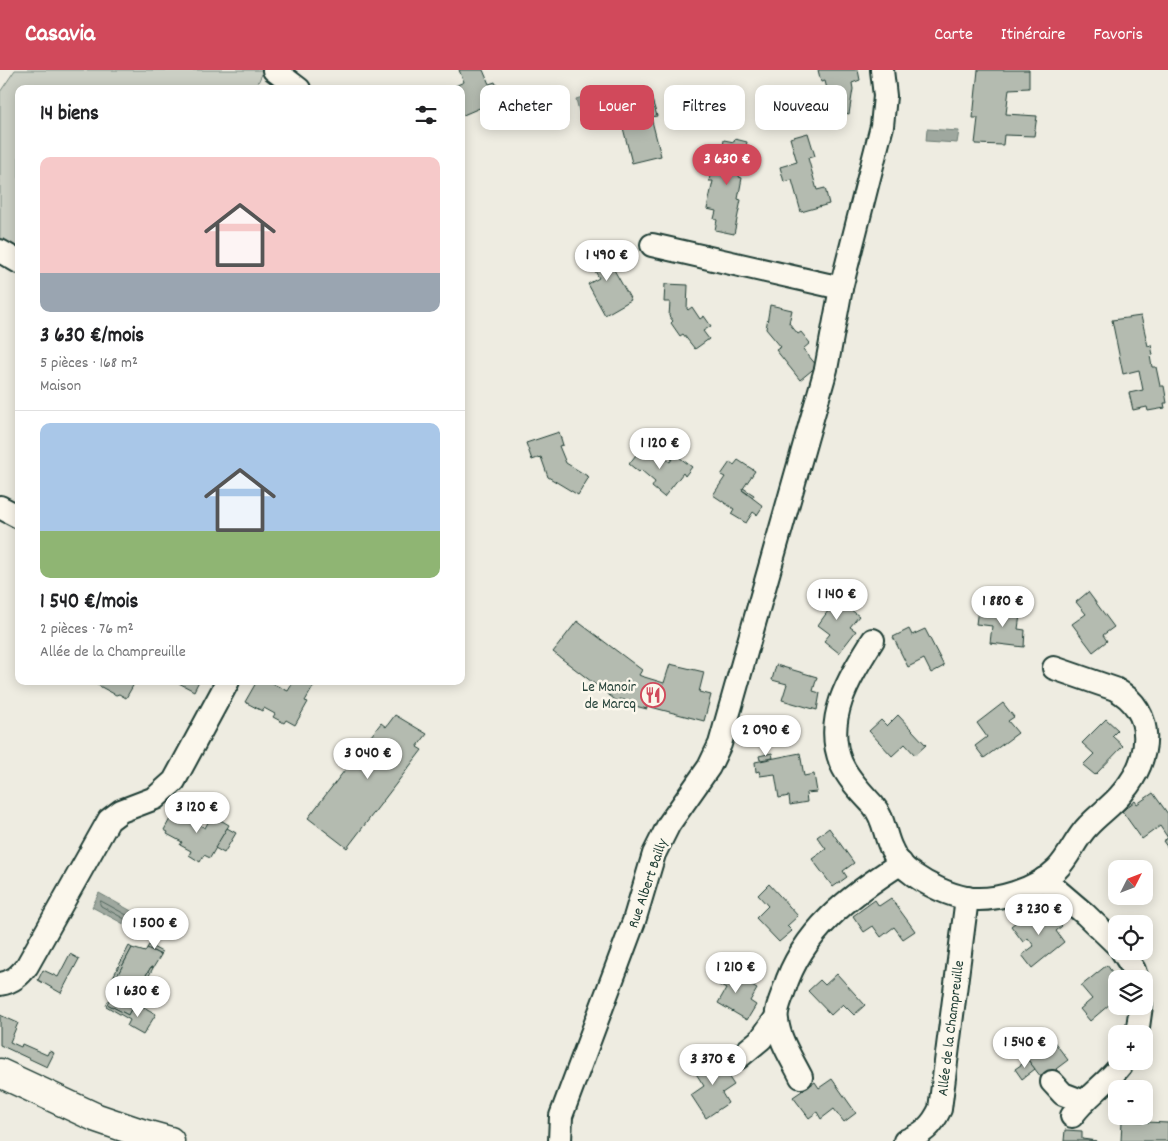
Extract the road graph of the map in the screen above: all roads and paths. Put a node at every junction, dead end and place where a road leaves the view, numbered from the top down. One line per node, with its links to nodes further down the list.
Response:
1 (274, 70): 3 (street)
2 (882, 70): 7 (street, Rue Albert Bailly)
3 (294, 85)
4 (652, 246): 7 (street)
5 (0, 251): 6 (street)
6 (15, 260)
7 (841, 288): 25 (street, Rue Albert Bailly)
8 (0, 507): 9 (street)
9 (15, 515)
10 (873, 640): 13 (street)
11 (1054, 668): 14 (street)
12 (226, 685): 17 (street)
13 (901, 863): 15 (street); 18 (street)
14 (1044, 879): 15 (street); 16 (street)
15 (967, 898): 26 (street, Allée de la Champreuille)
16 (1108, 936)
17 (0, 984)
18 (776, 1018): 19 (street); 22 (street)
19 (738, 1058)
20 (1117, 1070): 23 (street)
21 (0, 1073): 24 (main road)
22 (801, 1076)
23 (1052, 1082)
24 (170, 1141)
25 (560, 1141)
26 (905, 1141)

